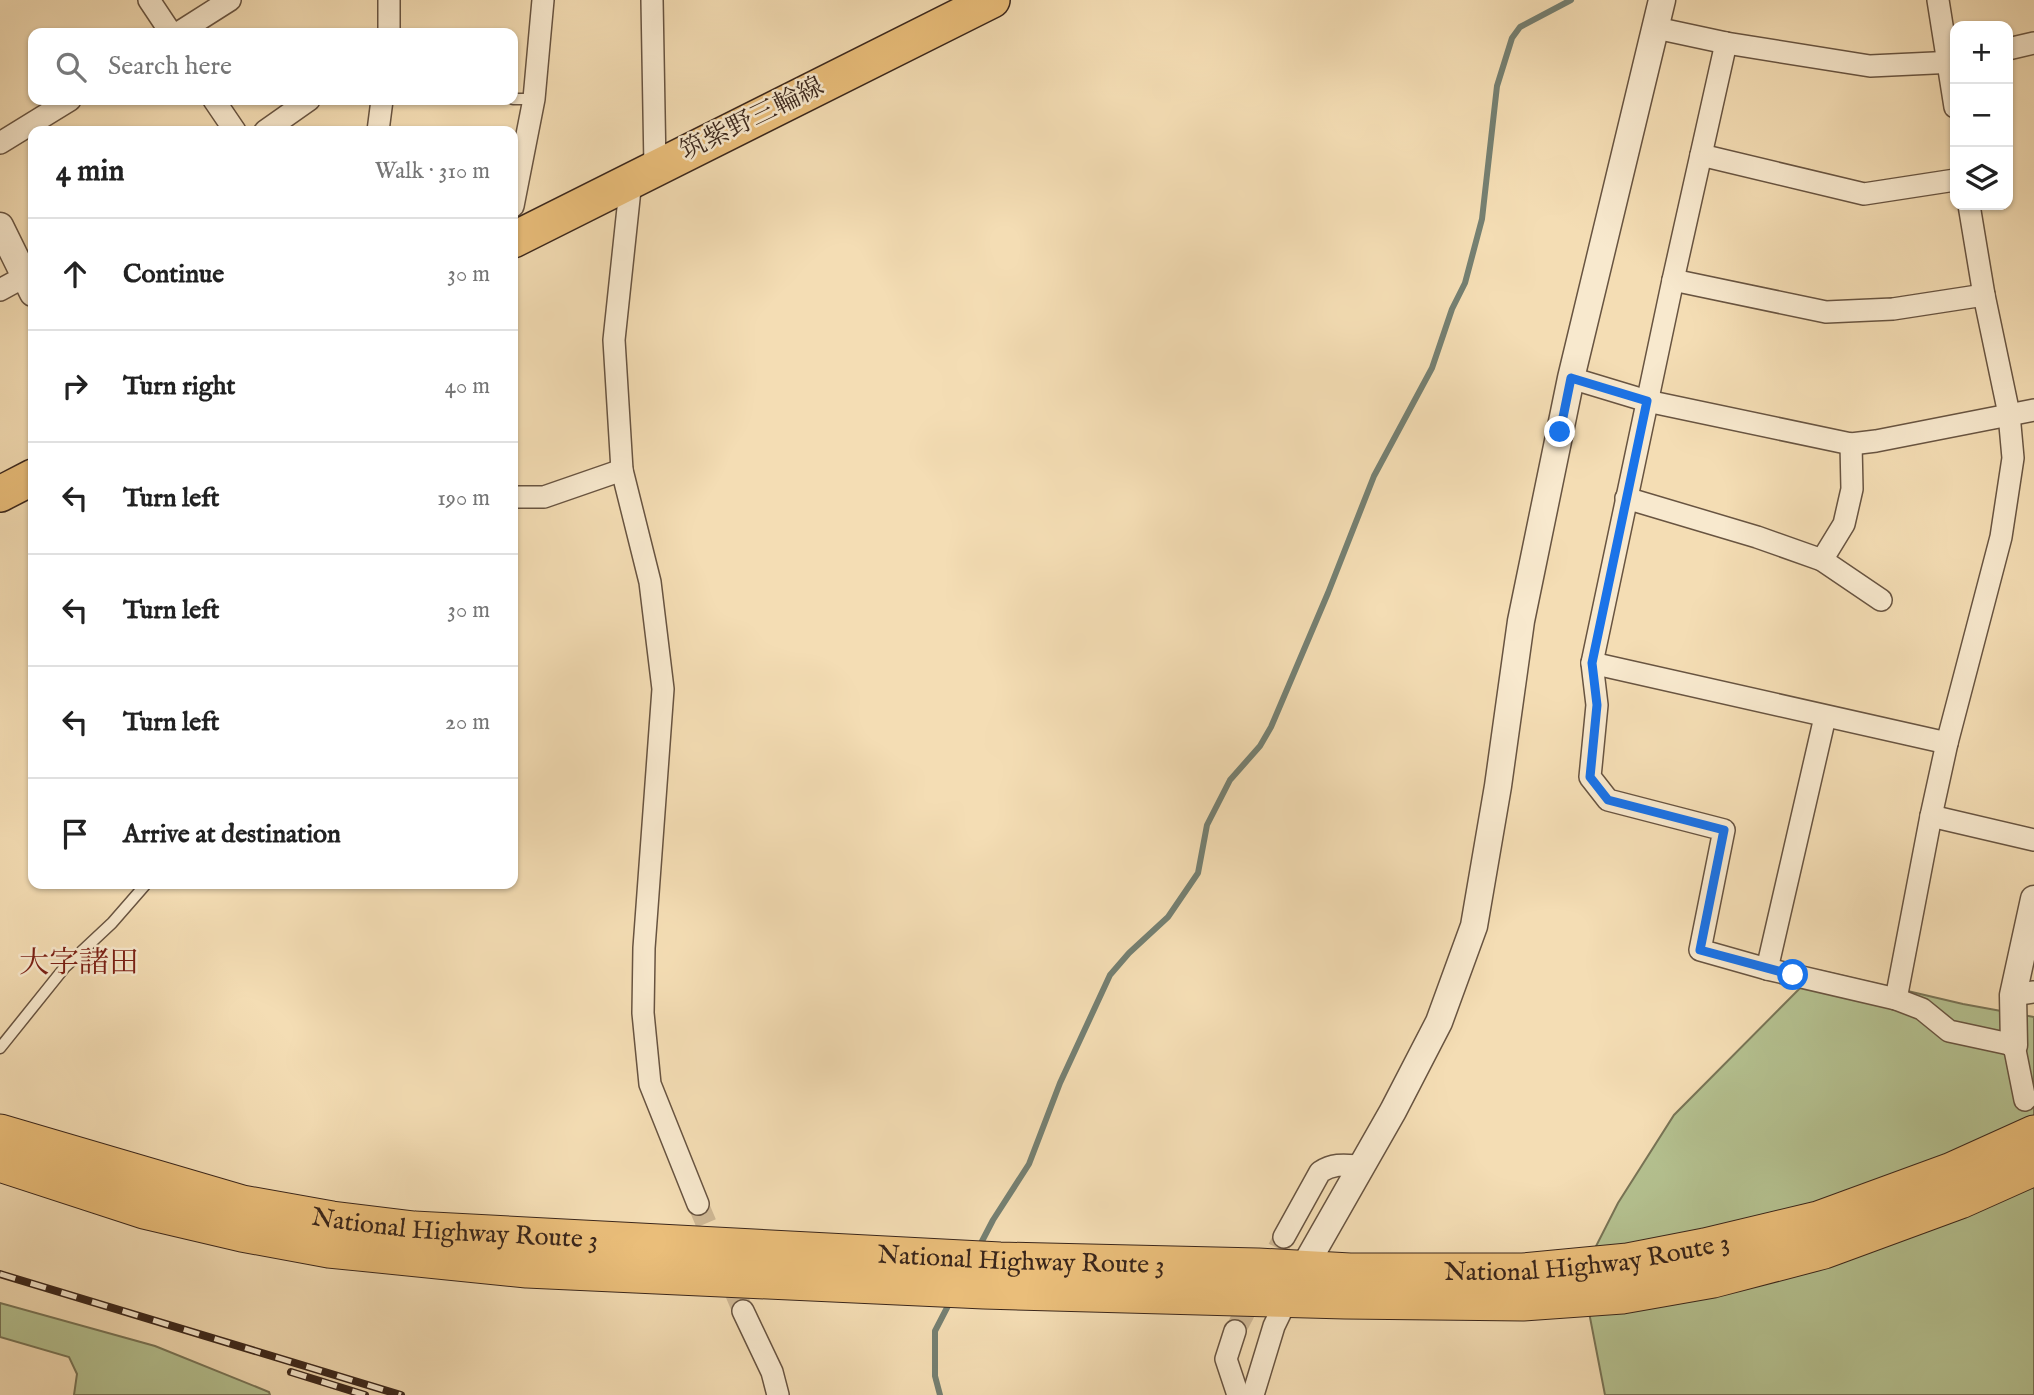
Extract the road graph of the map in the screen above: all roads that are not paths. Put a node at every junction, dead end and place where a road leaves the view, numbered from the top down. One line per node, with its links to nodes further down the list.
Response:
1 (149, 0): 9 (street)
2 (230, 0): 10 (street)
3 (390, 0): 11 (street)
4 (543, 0): 18 (street)
5 (652, 0): 29 (street)
6 (992, 0): 29 (main road, 筑紫野三輪線)
7 (1662, 0): 12 (street)
8 (1938, 0): 16 (street)
9 (168, 28)
10 (186, 28)
11 (389, 28)
12 (1656, 28): 13 (street); 39 (street)
13 (1726, 43): 17 (street); 28 (street)
14 (2034, 43): 15 (street)
15 (2013, 48)
16 (1950, 50)
17 (1950, 63)
18 (523, 99): 27 (street)
19 (62, 105): 26 (street)
20 (217, 105): 23 (street)
21 (302, 105): 24 (street)
22 (381, 105): 25 (street)
23 (232, 126)
24 (272, 126)
25 (379, 126)
26 (0, 143)
27 (518, 152)
28 (1701, 155): 30 (street); 35 (street)
29 (643, 174): 33 (main road, 筑紫野三輪線); 44 (street)
30 (1950, 181)
31 (1970, 210): 38 (street)
32 (0, 226): 34 (street)
33 (518, 237)
34 (28, 276)
35 (1673, 280): 38 (street); 40 (street)
36 (28, 282): 37 (street)
37 (0, 290)
38 (1984, 295): 42 (street)
39 (1571, 378): 40 (street); 67 (street)
40 (1647, 401): 43 (street); 48 (street)
41 (2034, 410): 42 (street)
42 (2009, 414): 43 (street); 53 (street)
43 (1851, 444): 49 (street)
44 (622, 470): 47 (street); 71 (street)
45 (28, 480): 46 (main road)
46 (0, 494)
47 (518, 497)
48 (1626, 498): 49 (street); 51 (street)
49 (1822, 559): 50 (street)
50 (1881, 600)
51 (1592, 663): 52 (street); 58 (street)
52 (1825, 717): 53 (street); 58 (street)
53 (1947, 743): 54 (street)
54 (1930, 816): 55 (street); 60 (street)
55 (2034, 840)
56 (142, 889): 62 (lane)
57 (2034, 899): 59 (street)
58 (1767, 969): 60 (street)
59 (2024, 993): 61 (street)
60 (1896, 999): 61 (street)
61 (2014, 1045): 63 (street)
62 (0, 1048)
63 (2029, 1097): 74 (highway, National Highway Route 3)
64 (0, 1107): 70 (highway)
65 (0, 1133): 70 (highway, National Highway Route 3)
66 (0, 1163): 70 (highway, National Highway Route 3)
67 (1360, 1166): 72 (street); 74 (street)
68 (2034, 1167): 74 (highway, National Highway Route 3)
69 (0, 1183): 70 (highway)
70 (154, 1196): 73 (highway, National Highway Route 3); 73 (highway, National Highway Route 3)
71 (698, 1204)
72 (1284, 1237)
73 (411, 1244): 74 (highway, National Highway Route 3)
74 (1294, 1284): 79 (street)
75 (743, 1311): 77 (street)
76 (1235, 1331): 78 (street)
77 (778, 1395)
78 (1238, 1395)
79 (1252, 1395)

